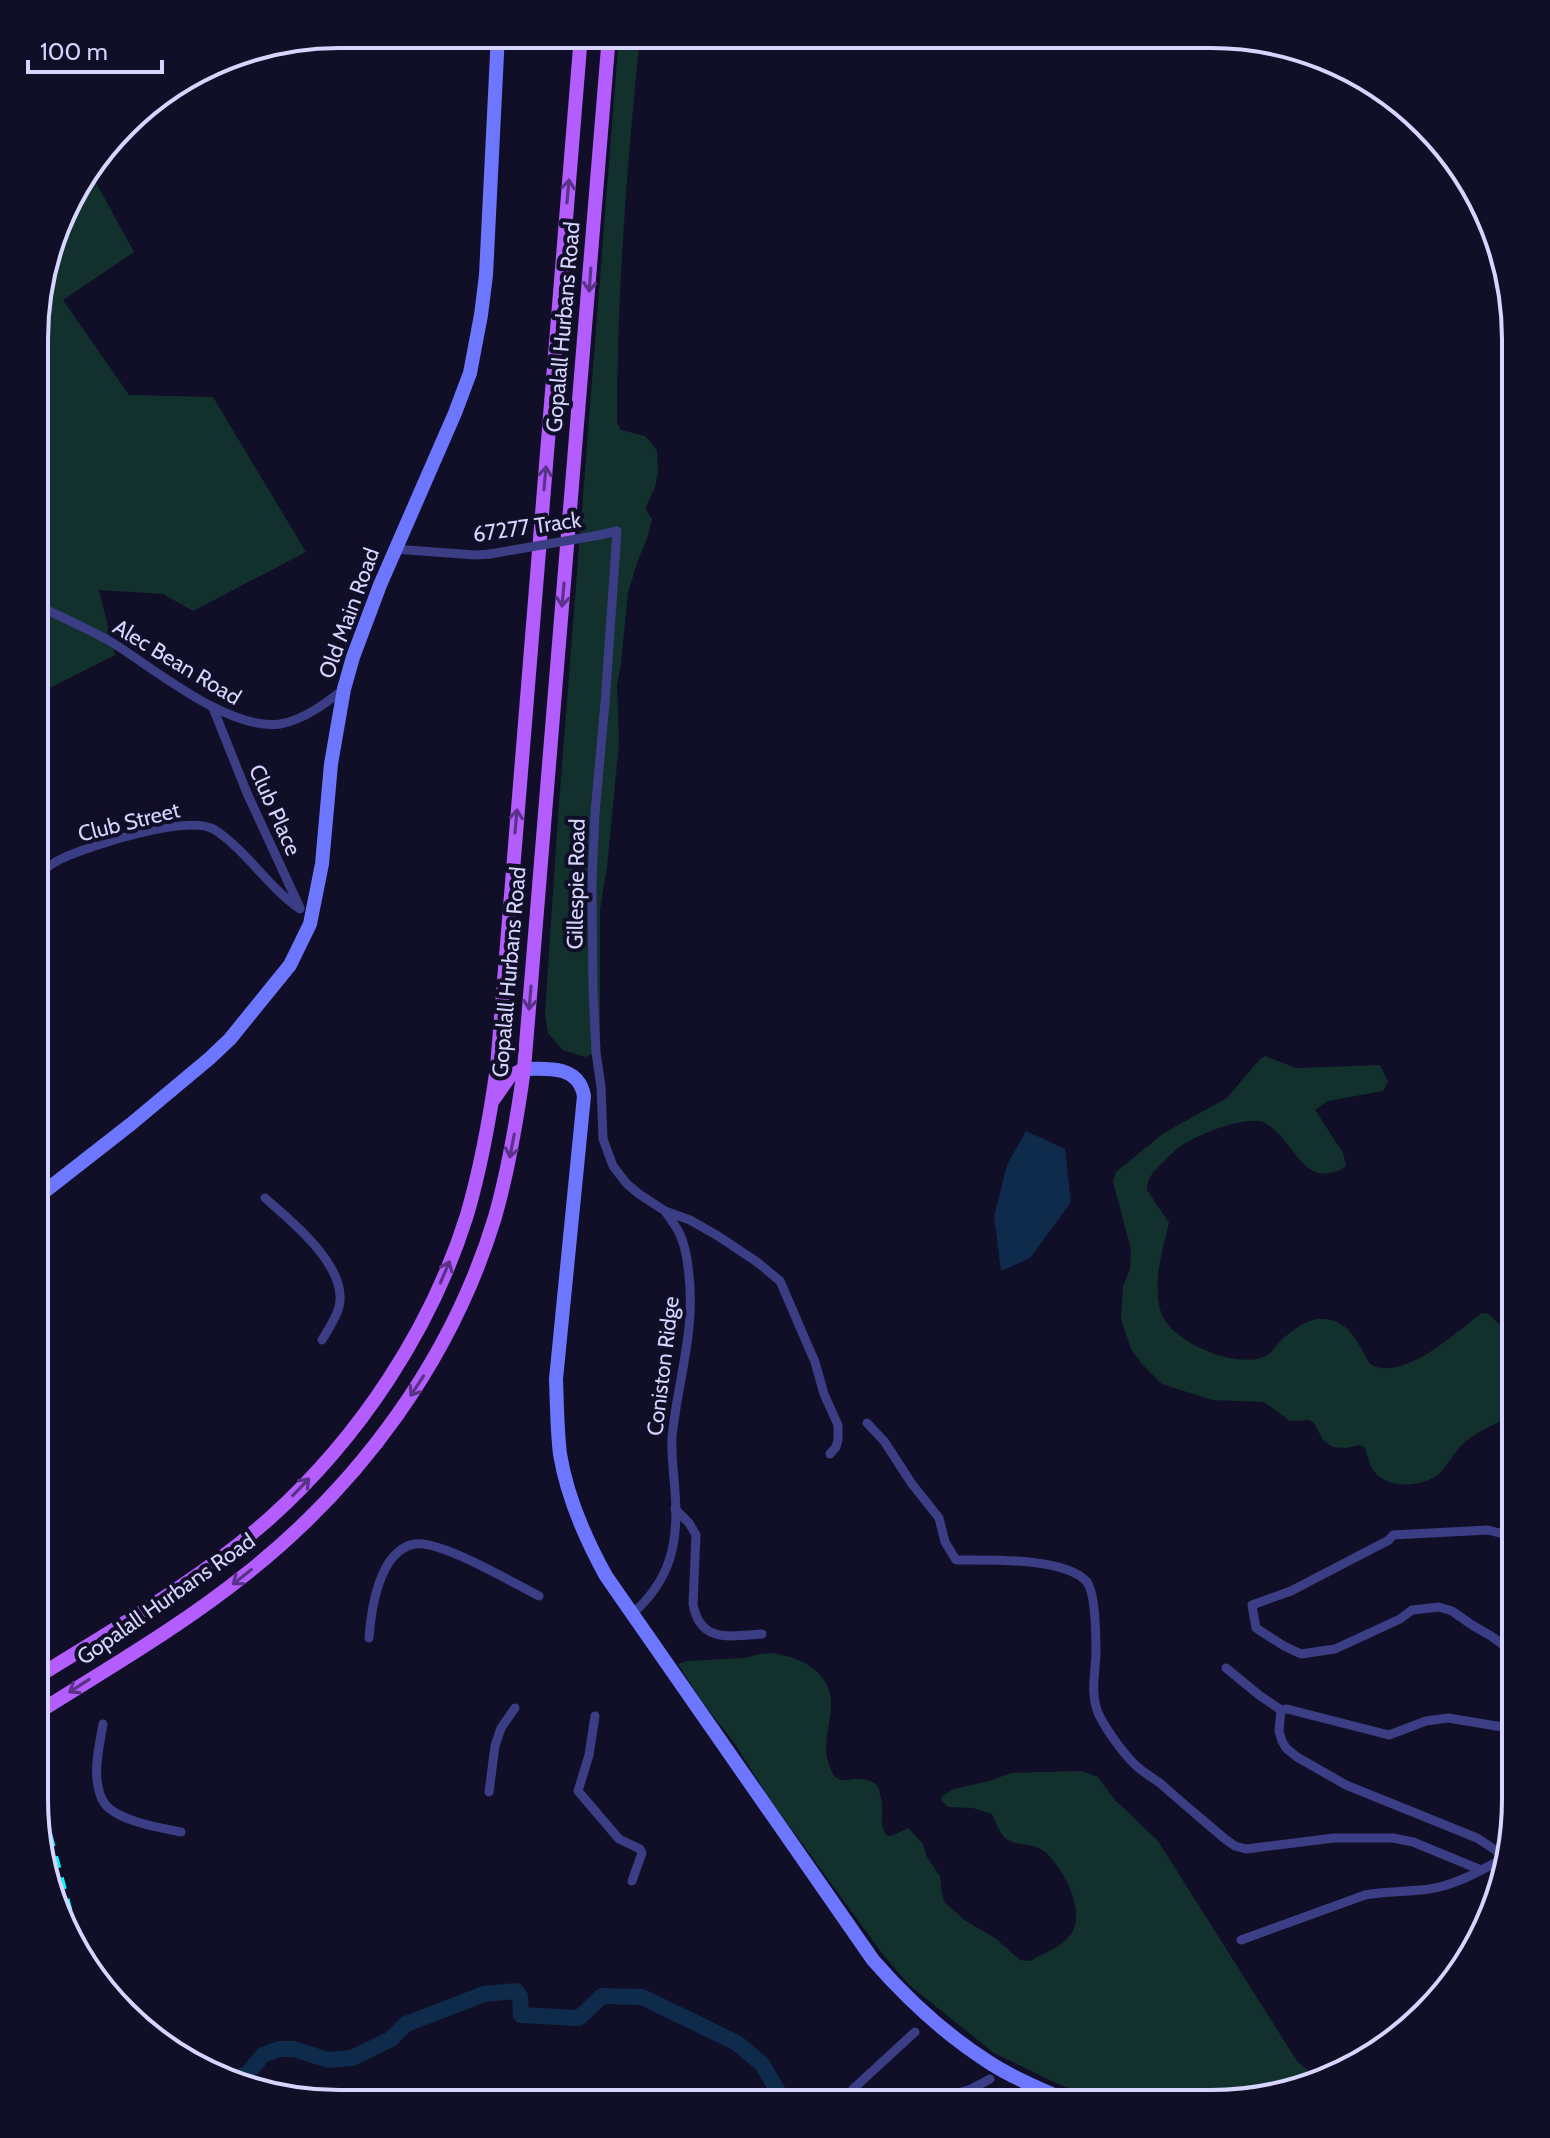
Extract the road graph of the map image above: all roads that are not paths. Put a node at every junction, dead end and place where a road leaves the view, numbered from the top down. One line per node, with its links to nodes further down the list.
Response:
1 (497, 48): 5 (street, Old Main Road)
2 (580, 48): 12 (main road, Gopalall Hurbans Road, one-way to 2)
3 (608, 48): 13 (main road, Gopalall Hurbans Road, one-way to 13)
4 (617, 531): 5 (street, 67277 Track, bridge); 17 (street, Gillespie Road)
5 (394, 549): 7 (street, Old Main Road)
6 (48, 611): 8 (street, Alec Bean Road)
7 (344, 689): 8 (street, Alec Bean Road); 11 (street, Old Main Road)
8 (213, 708): 10 (street, Club Place)
9 (48, 867): 10 (street, Club Street)
10 (300, 909): 11 (street, Club Place)
11 (310, 924): 15 (street, Old Main Road)
12 (497, 1048): 13 (main road); 14 (main road, Gopalall Hurbans Road)
13 (524, 1069): 14 (main road); 26 (street); 32 (main road, Gopalall Hurbans Road, one-way to 32)
14 (492, 1102): 31 (main road, Gopalall Hurbans Road, one-way to 14)
15 (48, 1189)
16 (265, 1198): 20 (street)
17 (665, 1211): 18 (street); 19 (street, Coniston Ridge)
18 (690, 1220): 19 (street); 22 (street)
19 (680, 1235): 23 (street, Coniston Ridge)
20 (322, 1340)
21 (867, 1423): 42 (street)
22 (830, 1454)
23 (675, 1509): 26 (street, Coniston Ridge); 27 (street)
24 (1502, 1534): 29 (street)
25 (539, 1596): 28 (street)
26 (632, 1614): 51 (street)
27 (762, 1634)
28 (369, 1638)
29 (1502, 1644)
30 (1226, 1668): 34 (street)
31 (48, 1670)
32 (48, 1706)
33 (515, 1708): 38 (street)
34 (1281, 1710): 37 (street); 40 (street)
35 (595, 1716): 43 (street)
36 (103, 1724): 39 (street)
37 (1502, 1727)
38 (489, 1792)
39 (181, 1832)
40 (1497, 1851)
41 (1494, 1863): 42 (street)
42 (1481, 1870): 44 (street)
43 (632, 1881)
44 (1241, 1940)
45 (915, 2032): 48 (street)
46 (990, 2079): 49 (street)
47 (1026, 2086): 50 (street)
48 (853, 2089)
49 (968, 2090)
50 (1024, 2090)
51 (1042, 2090)

